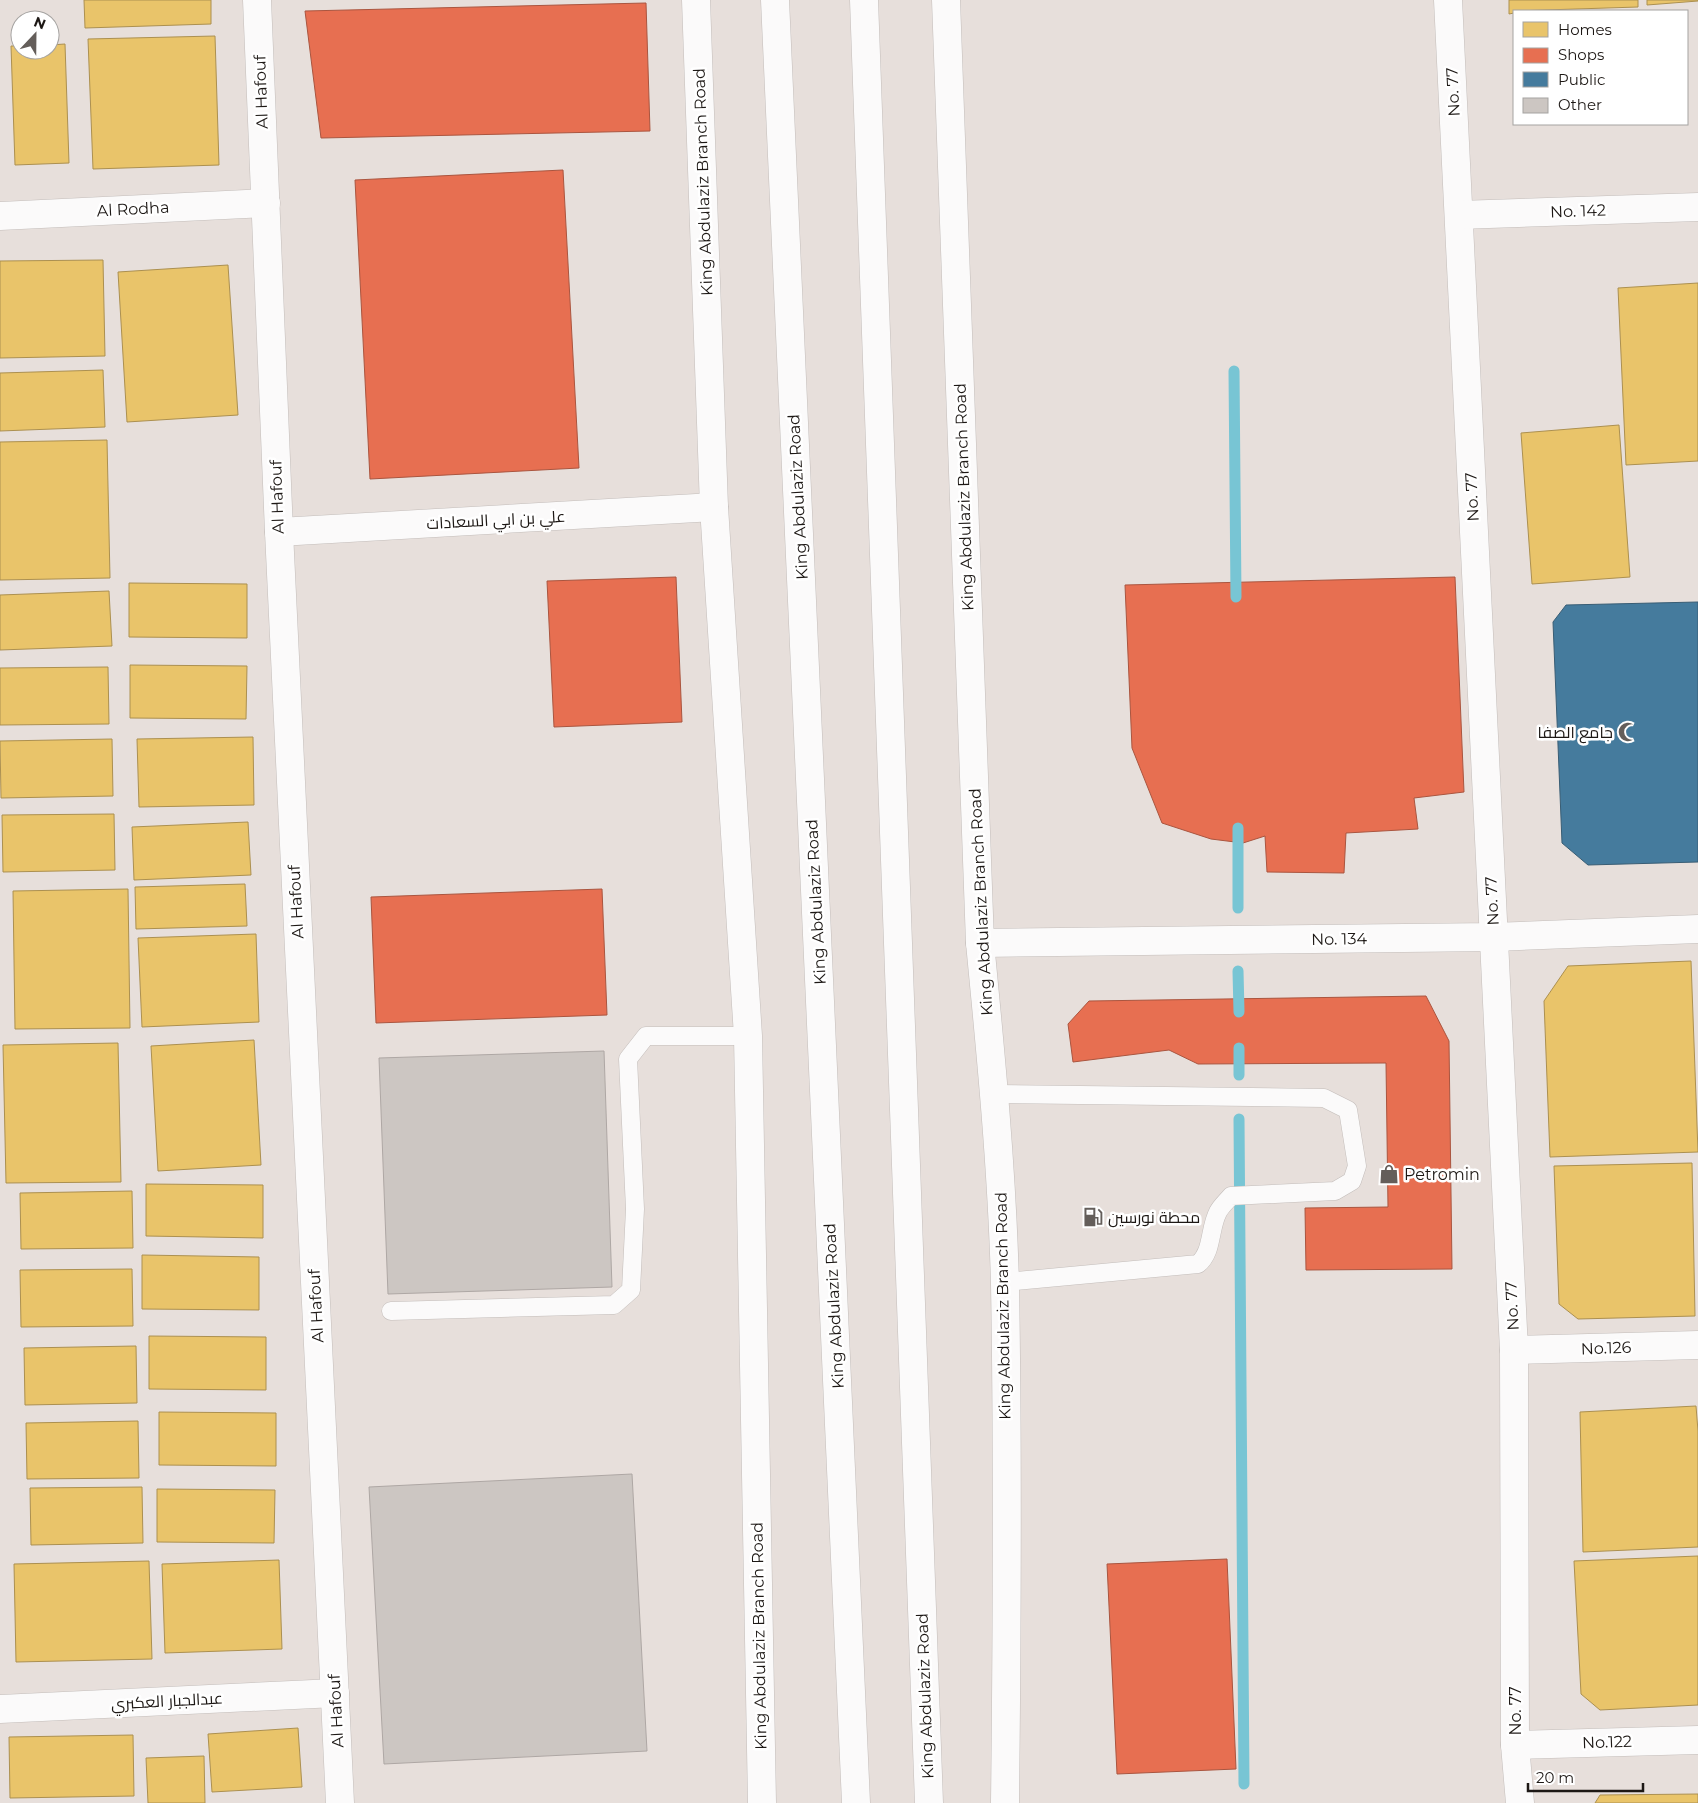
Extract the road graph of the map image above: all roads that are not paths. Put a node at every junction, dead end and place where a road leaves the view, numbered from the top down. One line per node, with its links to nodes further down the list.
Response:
1 (257, 0): 7 (main road, Al Hafouf)
2 (696, 0): 11 (main road, King Abdulaziz Branch Road)
3 (775, 0): 28 (main road, King Abdulaziz Road)
4 (864, 0): 29 (main road, King Abdulaziz Road)
5 (946, 0): 15 (main road, King Abdulaziz Branch Road)
6 (1448, 0): 9 (main road, No. 77)
7 (266, 203): 10 (main road, Al Rodha); 12 (main road, Al Hafouf)
8 (1698, 207): 9 (main road, No. 142)
9 (1459, 214): 14 (main road, No. 77)
10 (0, 216)
11 (714, 507): 12 (main road, علي بن ابي السعادات); 16 (main road, King Abdulaziz Branch Road)
12 (278, 532): 22 (main road, Al Hafouf)
13 (1698, 929): 14 (main road, No. 134)
14 (1493, 937): 15 (main road, No. 134); 21 (main road, No. 77)
15 (980, 943): 17 (main road, King Abdulaziz Branch Road)
16 (748, 1036): 19 (lane); 27 (main road, King Abdulaziz Branch Road)
17 (995, 1094): 18 (main road, King Abdulaziz Branch Road); 18 (lane)
18 (1005, 1282): 30 (main road, King Abdulaziz Branch Road)
19 (391, 1311)
20 (1698, 1345): 21 (main road, No.126)
21 (1514, 1350): 25 (main road, No. 77)
22 (335, 1693): 23 (main road, عبدالجبار العكبري); 26 (main road, Al Hafouf)
23 (0, 1709)
24 (1698, 1740): 25 (main road, No.122)
25 (1515, 1745): 31 (main road, No. 77)
26 (340, 1803)
27 (762, 1803)
28 (856, 1803)
29 (929, 1803)
30 (1005, 1803)
31 (1520, 1803)

